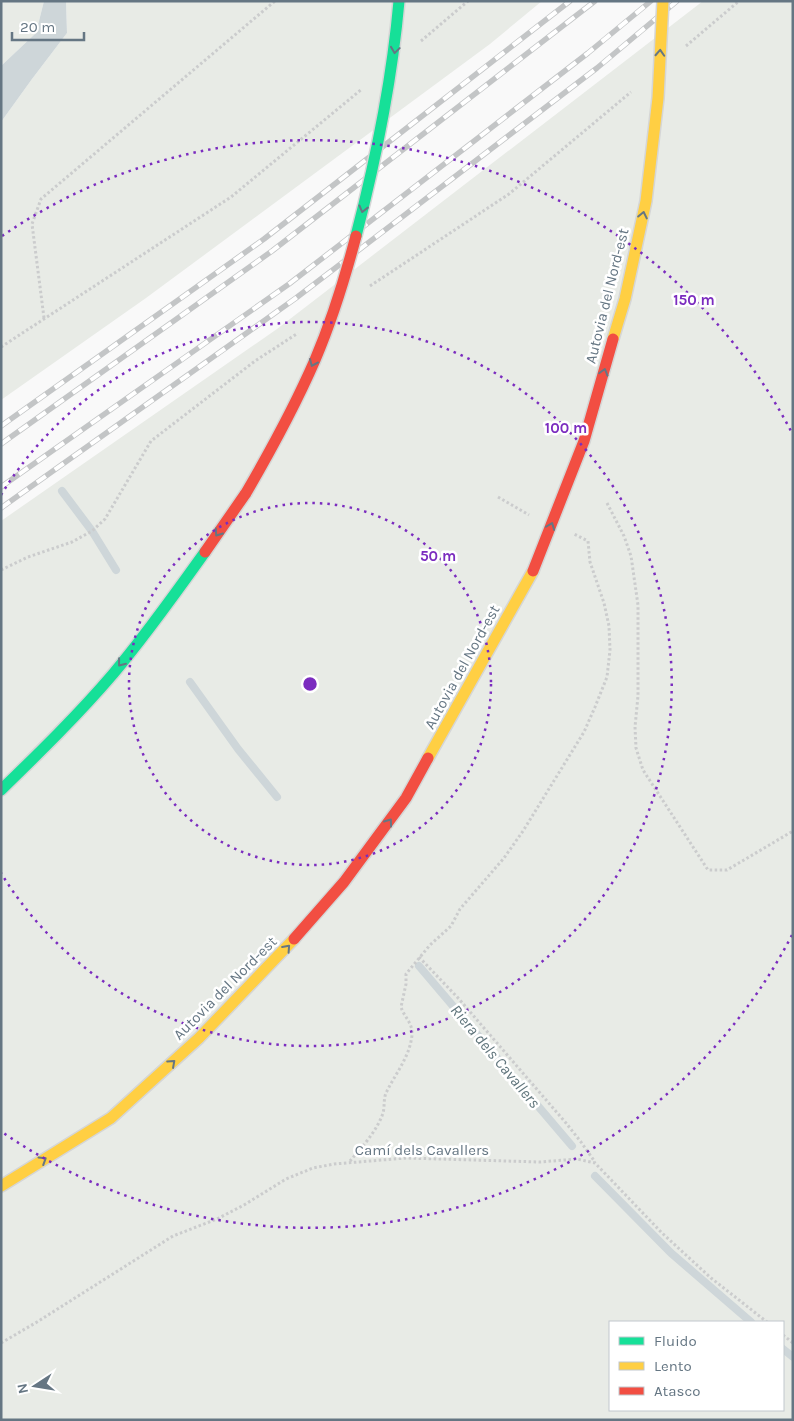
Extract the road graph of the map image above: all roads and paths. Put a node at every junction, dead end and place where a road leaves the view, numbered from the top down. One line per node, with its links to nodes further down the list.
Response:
1 (275, 1): 7 (path)
2 (399, 1): 13 (highway, one-way to 13, bridge)
3 (468, 1): 5 (path)
4 (663, 1): 18 (highway, Autovia del Nord-est, one-way to 4, bridge)
5 (414, 46)
6 (368, 84): 7 (path)
7 (44, 318): 8 (path)
8 (1, 347)
9 (498, 497): 11 (path)
10 (607, 503): 14 (path)
11 (532, 516)
12 (572, 534): 15 (path)
13 (1, 790)
14 (793, 831)
15 (419, 958): 16 (path); 17 (path)
16 (350, 1161): 17 (path, Camí dels Cavallers); 20 (path, Camí dels Cavallers)
17 (595, 1163): 19 (path)
18 (1, 1186)
19 (766, 1321)
20 (1, 1343)

